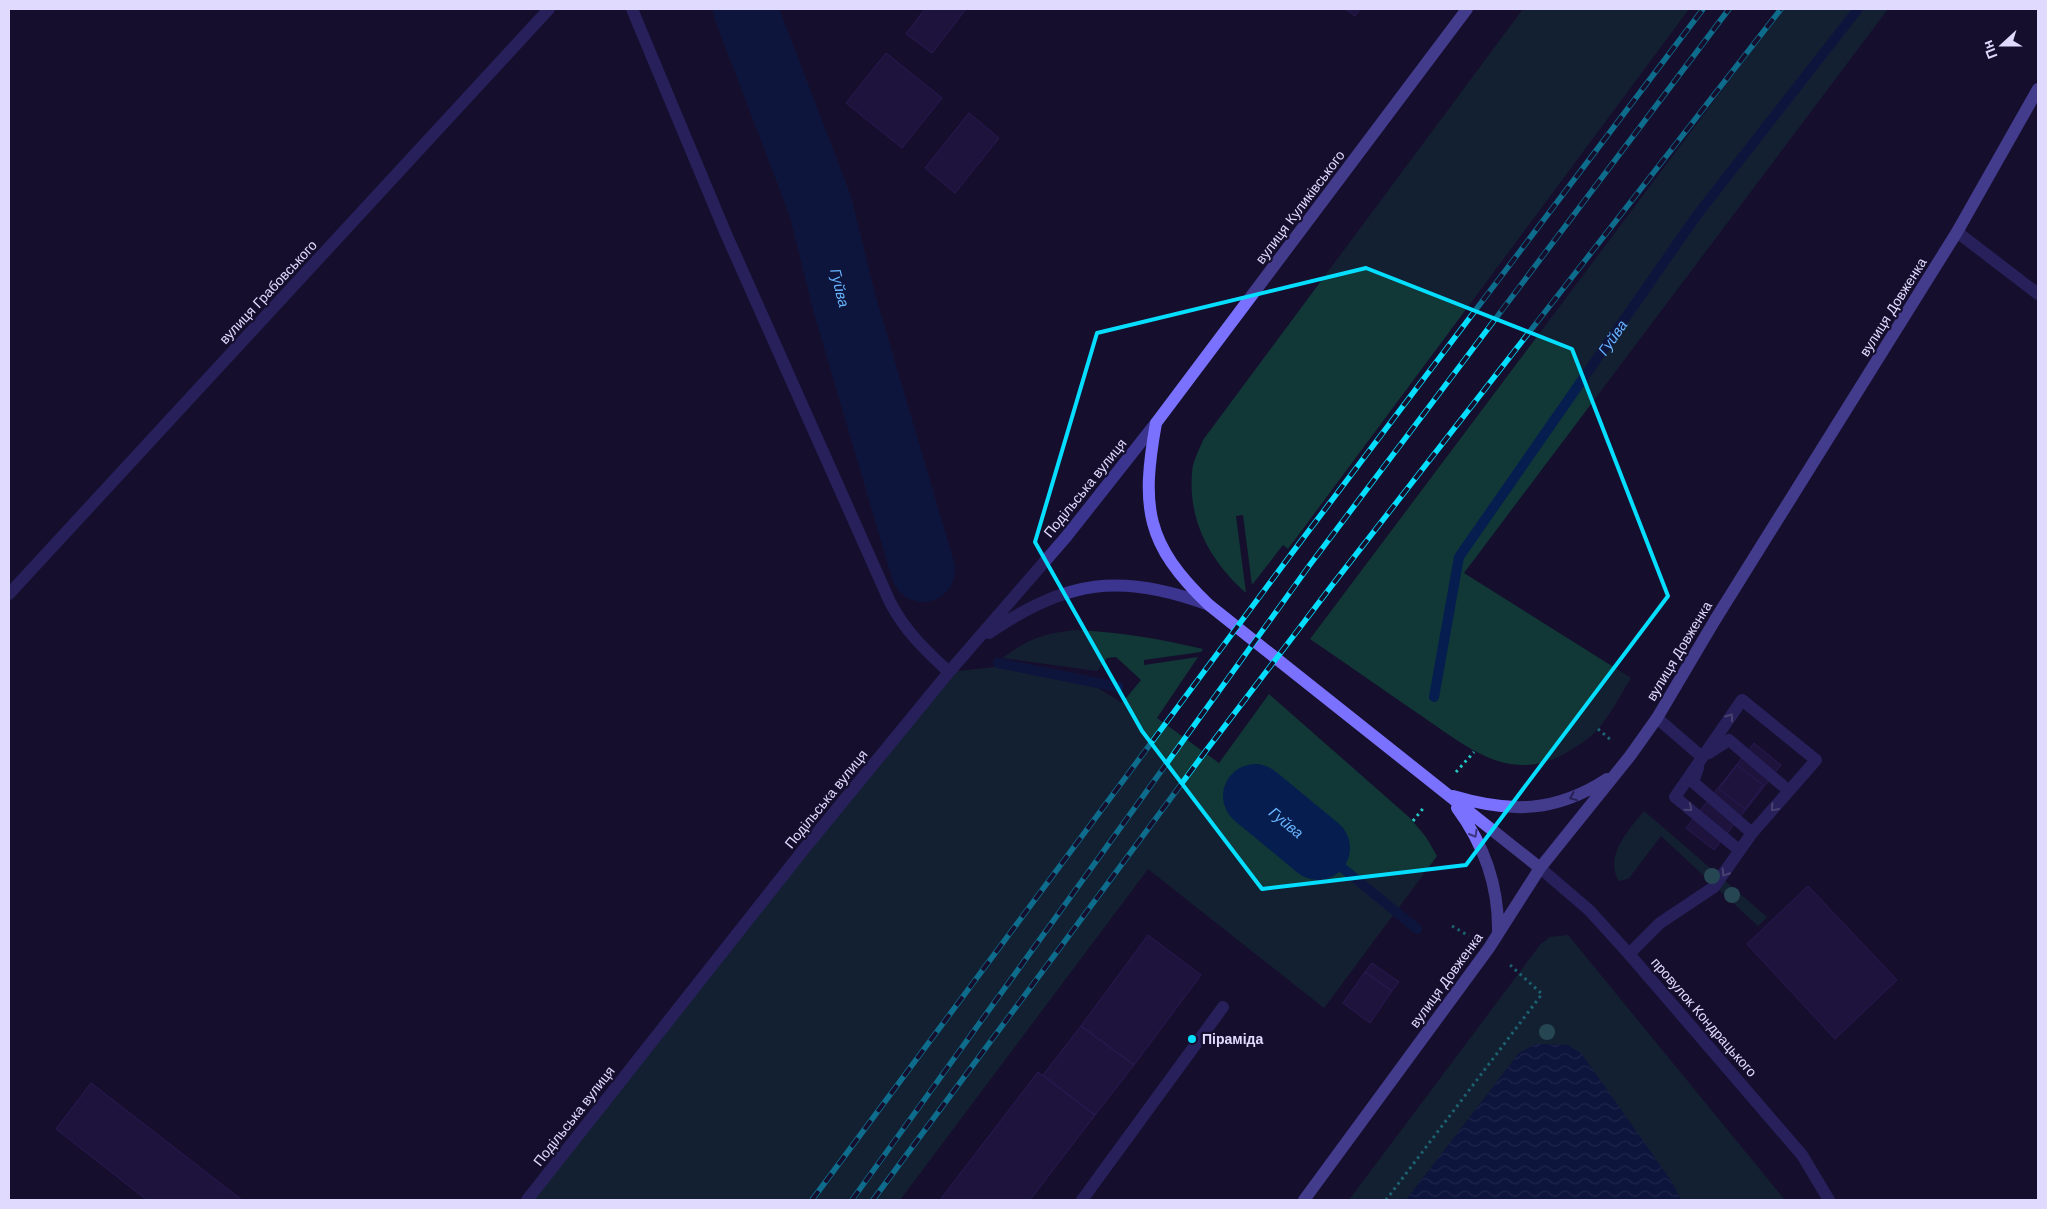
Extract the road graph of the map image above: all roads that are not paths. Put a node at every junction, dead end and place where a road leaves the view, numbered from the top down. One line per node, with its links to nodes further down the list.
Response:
1 (549, 9): 8 (street, вулиця Грабовського)
2 (632, 9): 11 (street)
3 (1467, 9): 7 (street, вулиця Куликівського)
4 (2038, 89): 5 (street, вулиця Довженка)
5 (1957, 232): 6 (street); 12 (street, вулиця Довженка)
6 (2038, 294)
7 (1156, 423): 9 (street); 10 (street, Подільська вулиця)
8 (9, 594)
9 (1209, 605): 10 (street); 16 (street)
10 (972, 644): 11 (street, Подільська вулиця)
11 (949, 672): 23 (street, Подільська вулиця)
12 (1657, 718): 13 (street); 14 (street, вулиця Довженка)
13 (1702, 757): 15 (street); 15 (street, one-way to 15); 17 (street); 18 (street, one-way to 18)
14 (1616, 773): 16 (street, one-way to 16); 19 (street, вулиця Довженка)
15 (1789, 791): 17 (street, one-way to 17)
16 (1446, 794): 19 (street); 20 (street, one-way to 20)
17 (1752, 833): 18 (street)
18 (1738, 850): 21 (street, one-way to 21)
19 (1540, 868): 20 (street, вулиця Довженка); 21 (street, провулок Кондрацького)
20 (1498, 933): 25 (street, вулиця Довженка)
21 (1629, 954): 26 (street, провулок Кондрацького)
22 (1223, 1007): 24 (street)
23 (527, 1200)
24 (1082, 1200)
25 (1304, 1200)
26 (1829, 1200)

